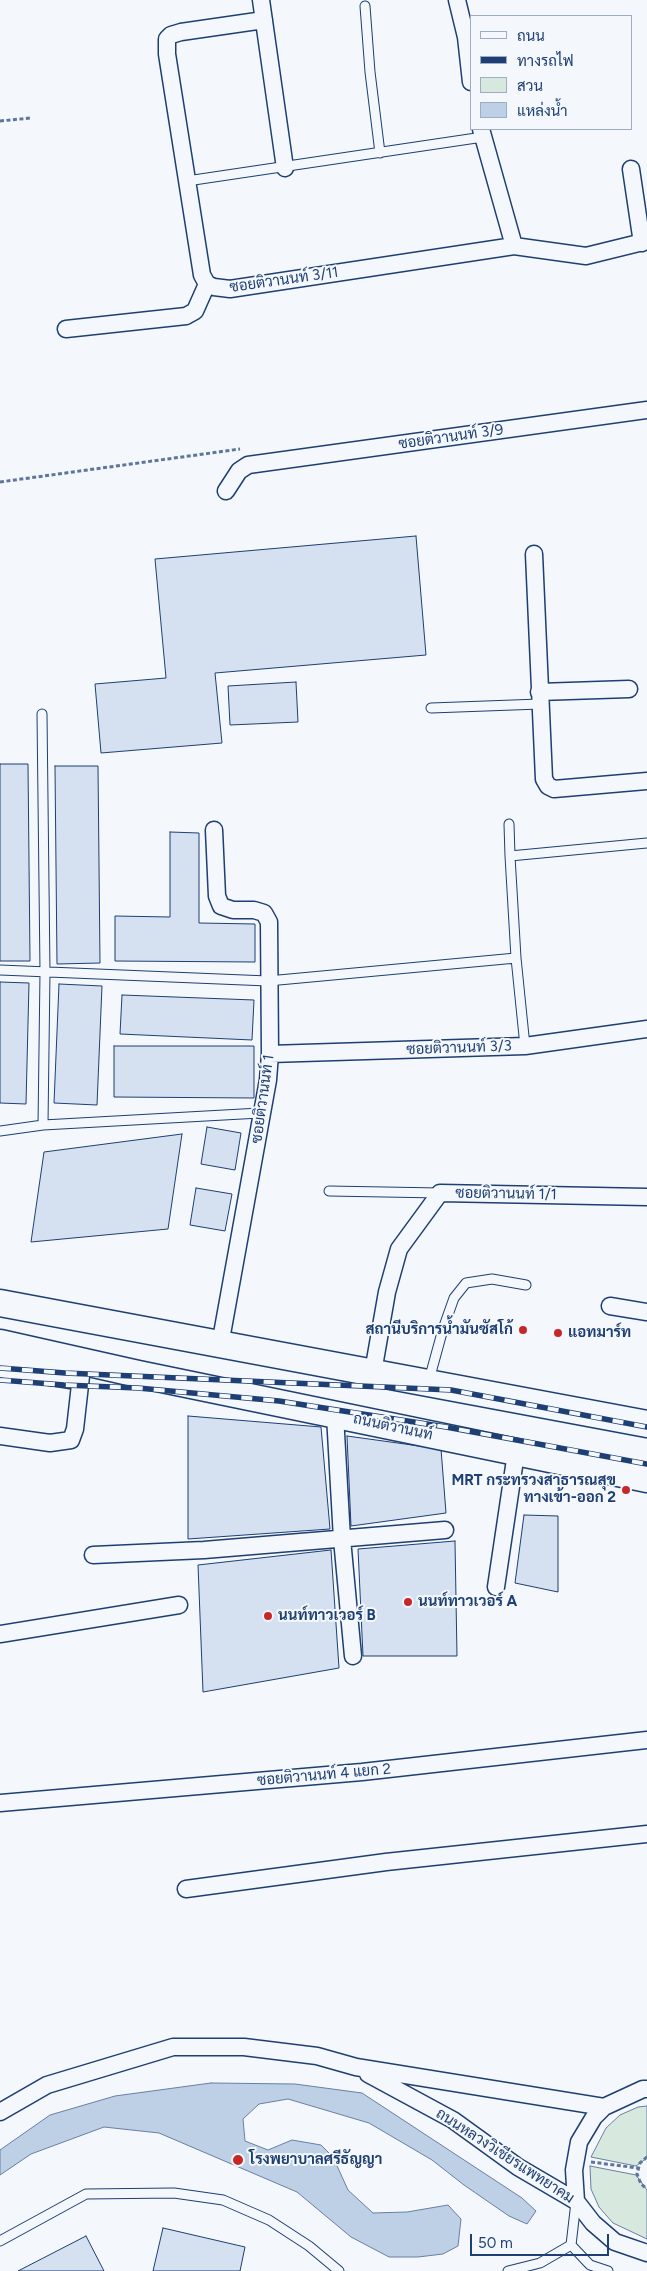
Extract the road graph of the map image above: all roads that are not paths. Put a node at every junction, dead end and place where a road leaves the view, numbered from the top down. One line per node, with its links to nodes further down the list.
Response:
1 (260, 0): 4 (street)
2 (457, 0): 5 (street)
3 (366, 6): 7 (lane)
4 (264, 20): 8 (street); 10 (street, ซอยติวานนท์ 3/11)
5 (470, 73)
6 (482, 133): 7 (lane); 12 (street)
7 (380, 153): 8 (lane)
8 (285, 168): 10 (lane)
9 (631, 169): 11 (street)
10 (187, 181): 13 (street, ซอยติวานนท์ 3/11)
11 (644, 242): 12 (street, ซอยติวานนท์ 3/11)
12 (514, 246): 13 (street, ซอยติวานนท์ 3/11)
13 (207, 284): 14 (street)
14 (66, 329)
15 (647, 410): 16 (street, ซอยติวานนท์ 3/9)
16 (226, 491)
17 (534, 554): 19 (street)
18 (629, 688): 19 (street)
19 (540, 698): 20 (lane); 22 (street)
20 (431, 708)
21 (42, 714): 29 (lane)
22 (647, 781)
23 (509, 824): 26 (lane)
24 (214, 830): 30 (street, ซอยติวานนท์ 1)
25 (647, 843): 26 (lane)
26 (510, 856): 27 (lane)
27 (516, 958): 30 (lane); 32 (lane)
28 (0, 970): 29 (lane)
29 (45, 972): 30 (lane); 35 (lane)
30 (268, 981): 33 (street, ซอยติวานนท์ 1)
31 (647, 1029): 32 (street, ซอยติวานนท์ 3/3)
32 (525, 1046): 33 (street, ซอยติวานนท์ 3/3)
33 (270, 1054): 34 (street, ซอยติวานนท์ 1)
34 (260, 1113): 35 (lane); 47 (street, ซอยติวานนท์ 1)
35 (43, 1125): 36 (lane)
36 (0, 1131)
37 (329, 1192): 38 (lane)
38 (440, 1194): 39 (street, ซอยติวานนท์ 1/1); 49 (street, ซอยติวานนท์ 1/1)
39 (647, 1197)
40 (526, 1286): 52 (lane)
41 (0, 1303): 45 (main road)
42 (610, 1306): 43 (street)
43 (647, 1312)
44 (0, 1320): 45 (main road)
45 (191, 1340): 47 (main road)
46 (0, 1343): 50 (main road, ถนนติวานนท์)
47 (220, 1345): 49 (main road)
48 (0, 1364): 51 (main road, ถนนติวานนท์)
49 (373, 1372): 52 (main road)
50 (138, 1374): 51 (main road, ถนนติวานนท์); 53 (main road, ถนนติวานนท์)
51 (80, 1376): 55 (street)
52 (428, 1383): 54 (main road)
53 (335, 1415): 56 (main road, ถนนติวานนท์); 59 (street)
54 (647, 1424)
55 (0, 1436)
56 (516, 1453): 57 (main road, ถนนติวานนท์); 61 (street)
57 (647, 1479)
58 (445, 1530): 59 (street)
59 (342, 1539): 60 (street); 64 (street)
60 (93, 1555)
61 (496, 1587)
62 (179, 1605): 63 (street)
63 (0, 1634)
64 (353, 1656)
65 (647, 1740): 66 (street, ซอยติวานนท์ 4 แยก 2)
66 (0, 1803)
67 (647, 1834): 68 (street)
68 (186, 1889)
69 (356, 2067): 71 (street, ถนนหลวงวิเชียรแพทยาคม); 72 (street, ถนนหลวงวิเชียรแพทยาคม); 73 (street, ถนนหลวงวิเชียรแพทยาคม)
70 (646, 2085): 71 (street)
71 (604, 2106): 73 (street)
72 (0, 2112)
73 (576, 2201): 75 (lane); 76 (street, ถนนหลวงวิเชียรแพทยาคม)
74 (0, 2240): 77 (lane)
75 (571, 2245): 78 (lane); 79 (lane)
76 (647, 2252)
77 (340, 2271)
78 (508, 2271)
79 (608, 2271)

